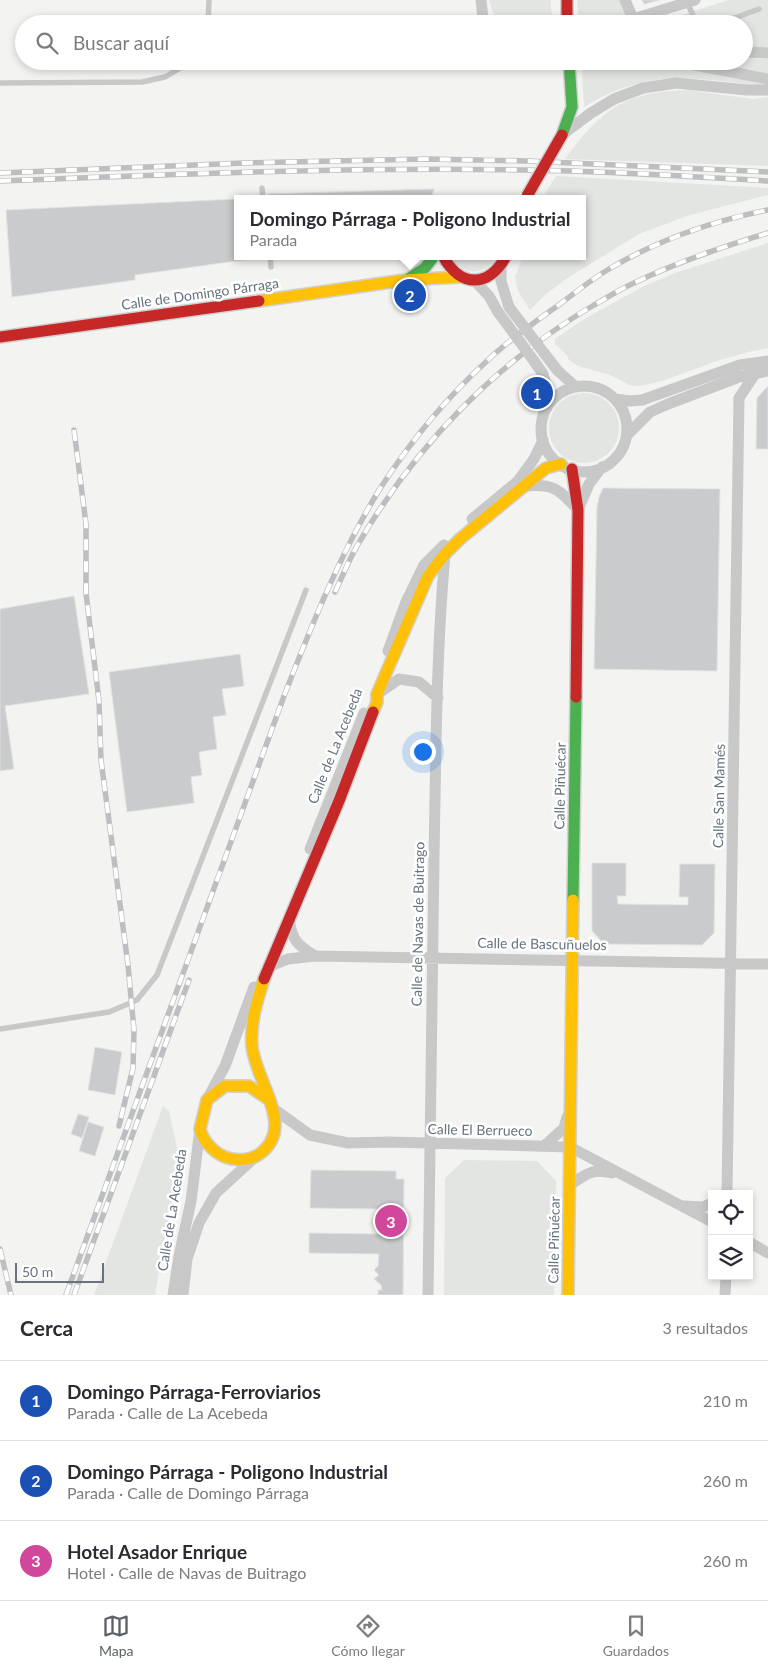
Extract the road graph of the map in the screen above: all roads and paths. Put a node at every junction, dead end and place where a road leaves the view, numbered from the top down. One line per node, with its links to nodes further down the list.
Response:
1 (209, 0): 8 (lane)
2 (481, 0): 9 (street)
3 (561, 0): 10 (street)
4 (567, 0): 11 (street)
5 (625, 0): 12 (street)
6 (691, 1): 13 (street); 14 (lane)
7 (759, 10): 15 (lane)
8 (208, 15)
9 (483, 15)
10 (565, 15)
11 (567, 15)
12 (634, 15)
13 (654, 15)
14 (694, 15)
15 (744, 15)
16 (753, 52): 17 (street)
17 (768, 53)
18 (176, 70): 22 (lane)
19 (570, 70): 24 (street)
20 (720, 70): 21 (street)
21 (768, 79)
22 (0, 83)
23 (768, 90): 24 (street)
24 (562, 135): 27 (street, bridge)
25 (262, 188): 26 (lane)
26 (263, 195)
27 (528, 195)
28 (270, 260): 32 (lane)
29 (431, 260): 35 (street, Calle de Domingo Párraga)
30 (444, 260): 34 (street)
31 (504, 260): 33 (street)
32 (271, 267)
33 (501, 267): 36 (street); 37 (street)
34 (459, 276): 35 (street, Calle de Domingo Párraga); 36 (street, Calle de Domingo Párraga)
35 (405, 280): 38 (street, Calle de Domingo Párraga)
36 (474, 280): 37 (street)
37 (504, 310): 43 (street, bridge); 46 (street, bridge)
38 (0, 336)
39 (768, 361): 45 (street)
40 (768, 371): 41 (street)
41 (755, 374): 42 (street); 44 (street)
42 (721, 383): 44 (street); 47 (street)
43 (576, 387): 45 (street); 46 (street)
44 (739, 398): 62 (street, Calle San Mamés)
45 (615, 399): 47 (street)
46 (551, 402): 48 (street)
47 (626, 435): 50 (street)
48 (543, 440): 49 (street); 66 (street, Calle de La Acebeda)
49 (561, 464): 51 (street); 52 (street, Calle de La Acebeda)
50 (602, 467): 51 (street); 53 (street)
51 (572, 469): 53 (street, Calle Piñuécar)
52 (526, 486): 53 (street); 54 (street, Calle de La Acebeda)
53 (578, 510): 61 (street, Calle Piñuécar)
54 (445, 554): 56 (street, Calle de La Acebeda); 57 (street, Calle de Navas de Buitrago)
55 (306, 590): 65 (lane)
56 (377, 694): 57 (street); 58 (street, Calle de La Acebeda)
57 (438, 698): 60 (street, Calle de Navas de Buitrago)
58 (289, 918): 59 (street); 64 (street, Calle de La Acebeda)
59 (315, 956): 60 (street, Calle de Bascuñuelos); 64 (street, Calle de Bascuñuelos)
60 (432, 958): 61 (street, Calle de Bascuñuelos); 70 (street, Calle de Navas de Buitrago)
61 (573, 960): 62 (street, Calle de Bascuñuelos); 67 (street, Calle Piñuécar)
62 (731, 963): 63 (street, Calle de Bascuñuelos); 75 (street, Calle San Mamés)
63 (768, 964)
64 (268, 967): 68 (street, Calle de La Acebeda)
65 (0, 1029)
66 (207, 1100): 68 (street); 69 (street)
67 (570, 1103): 71 (street, Calle Piñuécar); 72 (street, Calle Piñuécar)
68 (271, 1104): 70 (street, Calle El Berrueco); 73 (street)
69 (200, 1129): 73 (street); 85 (street, Calle de La Acebeda)
70 (430, 1144): 71 (street, Calle El Berrueco); 87 (street, Calle de Navas de Buitrago)
71 (544, 1146): 72 (street, Calle El Berrueco)
72 (570, 1147): 74 (street, Calle El Berrueco); 76 (street, Calle Piñuécar)
73 (257, 1156): 86 (street, Calle de La Acebeda)
74 (621, 1175): 76 (street, Calle Piñuécar); 80 (street, Calle El Berrueco)
75 (727, 1182): 77 (street); 78 (street, Calle San Mamés)
76 (570, 1185): 88 (street, Calle Piñuécar)
77 (724, 1190)
78 (727, 1190)
79 (708, 1205): 80 (street, Calle El Berrueco)
80 (680, 1206): 81 (street, Calle El Berrueco)
81 (708, 1220)
82 (753, 1244): 83 (street)
83 (768, 1252)
84 (726, 1280): 89 (street)
85 (173, 1295)
86 (183, 1295)
87 (428, 1295)
88 (568, 1295)
89 (725, 1295)

